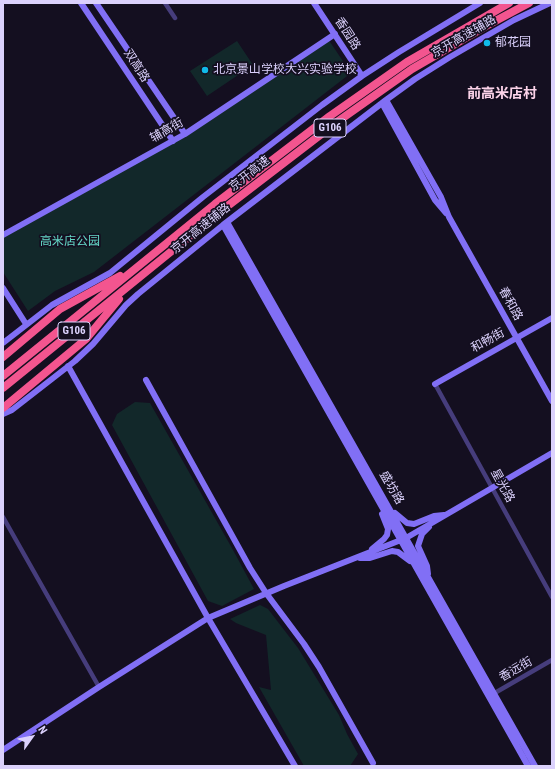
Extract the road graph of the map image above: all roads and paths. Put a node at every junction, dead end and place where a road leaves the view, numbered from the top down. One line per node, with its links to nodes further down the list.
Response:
1 (96, 3): 13 (street, 双高路)
2 (165, 3): 9 (street)
3 (314, 3): 10 (street, 香园路)
4 (480, 3): 11 (street, 京开高速辅路)
5 (509, 3): 17 (highway, 京开高速 / G106)
6 (529, 3): 18 (highway, 京开高速 / G106)
7 (550, 3): 12 (street, 京开高速辅路)
8 (83, 4): 14 (street, 双高路)
9 (175, 18)
10 (335, 34): 11 (street, 香园路); 13 (street, 辅高街)
11 (362, 76): 21 (street, 京开高速辅路)
12 (384, 101): 15 (street, 京开高速辅路); 22 (street, 春和路)
13 (185, 134): 14 (street, 辅高街)
14 (173, 141): 16 (street, 辅高街)
15 (225, 224): 25 (street, 京开高速辅路); 35 (street, 盛坊路); 36 (street, 盛坊路)
16 (3, 235)
17 (139, 266): 24 (highway); 26 (highway, 京开高速 / G106)
18 (144, 273): 29 (highway, 京开高速 / G106); 31 (highway)
19 (3, 288): 21 (street)
20 (552, 318): 22 (street, 和畅街)
21 (26, 324): 23 (street, 京开高速辅路)
22 (517, 338): 28 (street, 和畅街); 30 (street, 春和路)
23 (3, 343)
24 (3, 357)
25 (68, 366): 32 (street, 京开高速辅路); 47 (street)
26 (3, 376)
27 (146, 380): 45 (street)
28 (435, 384): 34 (street, 星光路)
29 (3, 388)
30 (552, 401)
31 (3, 408)
32 (3, 414)
33 (552, 453): 34 (street)
34 (492, 488): 37 (street); 46 (street, 星光路)
35 (376, 496): 40 (street, 盛坊路); 41 (street)
36 (388, 506): 37 (street); 40 (street, 盛坊路)
37 (446, 515): 39 (street)
38 (3, 517): 49 (street)
39 (434, 522): 40 (street); 44 (street)
40 (403, 539): 41 (street); 43 (street, 盛坊路); 44 (street, 盛坊路)
41 (366, 554): 42 (street)
42 (356, 558): 43 (street); 45 (street)
43 (417, 569): 50 (street, 盛坊路)
44 (428, 577): 50 (street, 盛坊路)
45 (266, 593): 47 (street); 52 (street)
46 (552, 597)
47 (208, 618): 49 (street); 53 (street)
48 (552, 660): 50 (street, 香远街)
49 (98, 687): 51 (street)
50 (491, 695): 54 (street, 盛坊路); 55 (street, 盛坊路)
51 (3, 750)
52 (373, 763)
53 (295, 766)
54 (528, 766)
55 (535, 766)

